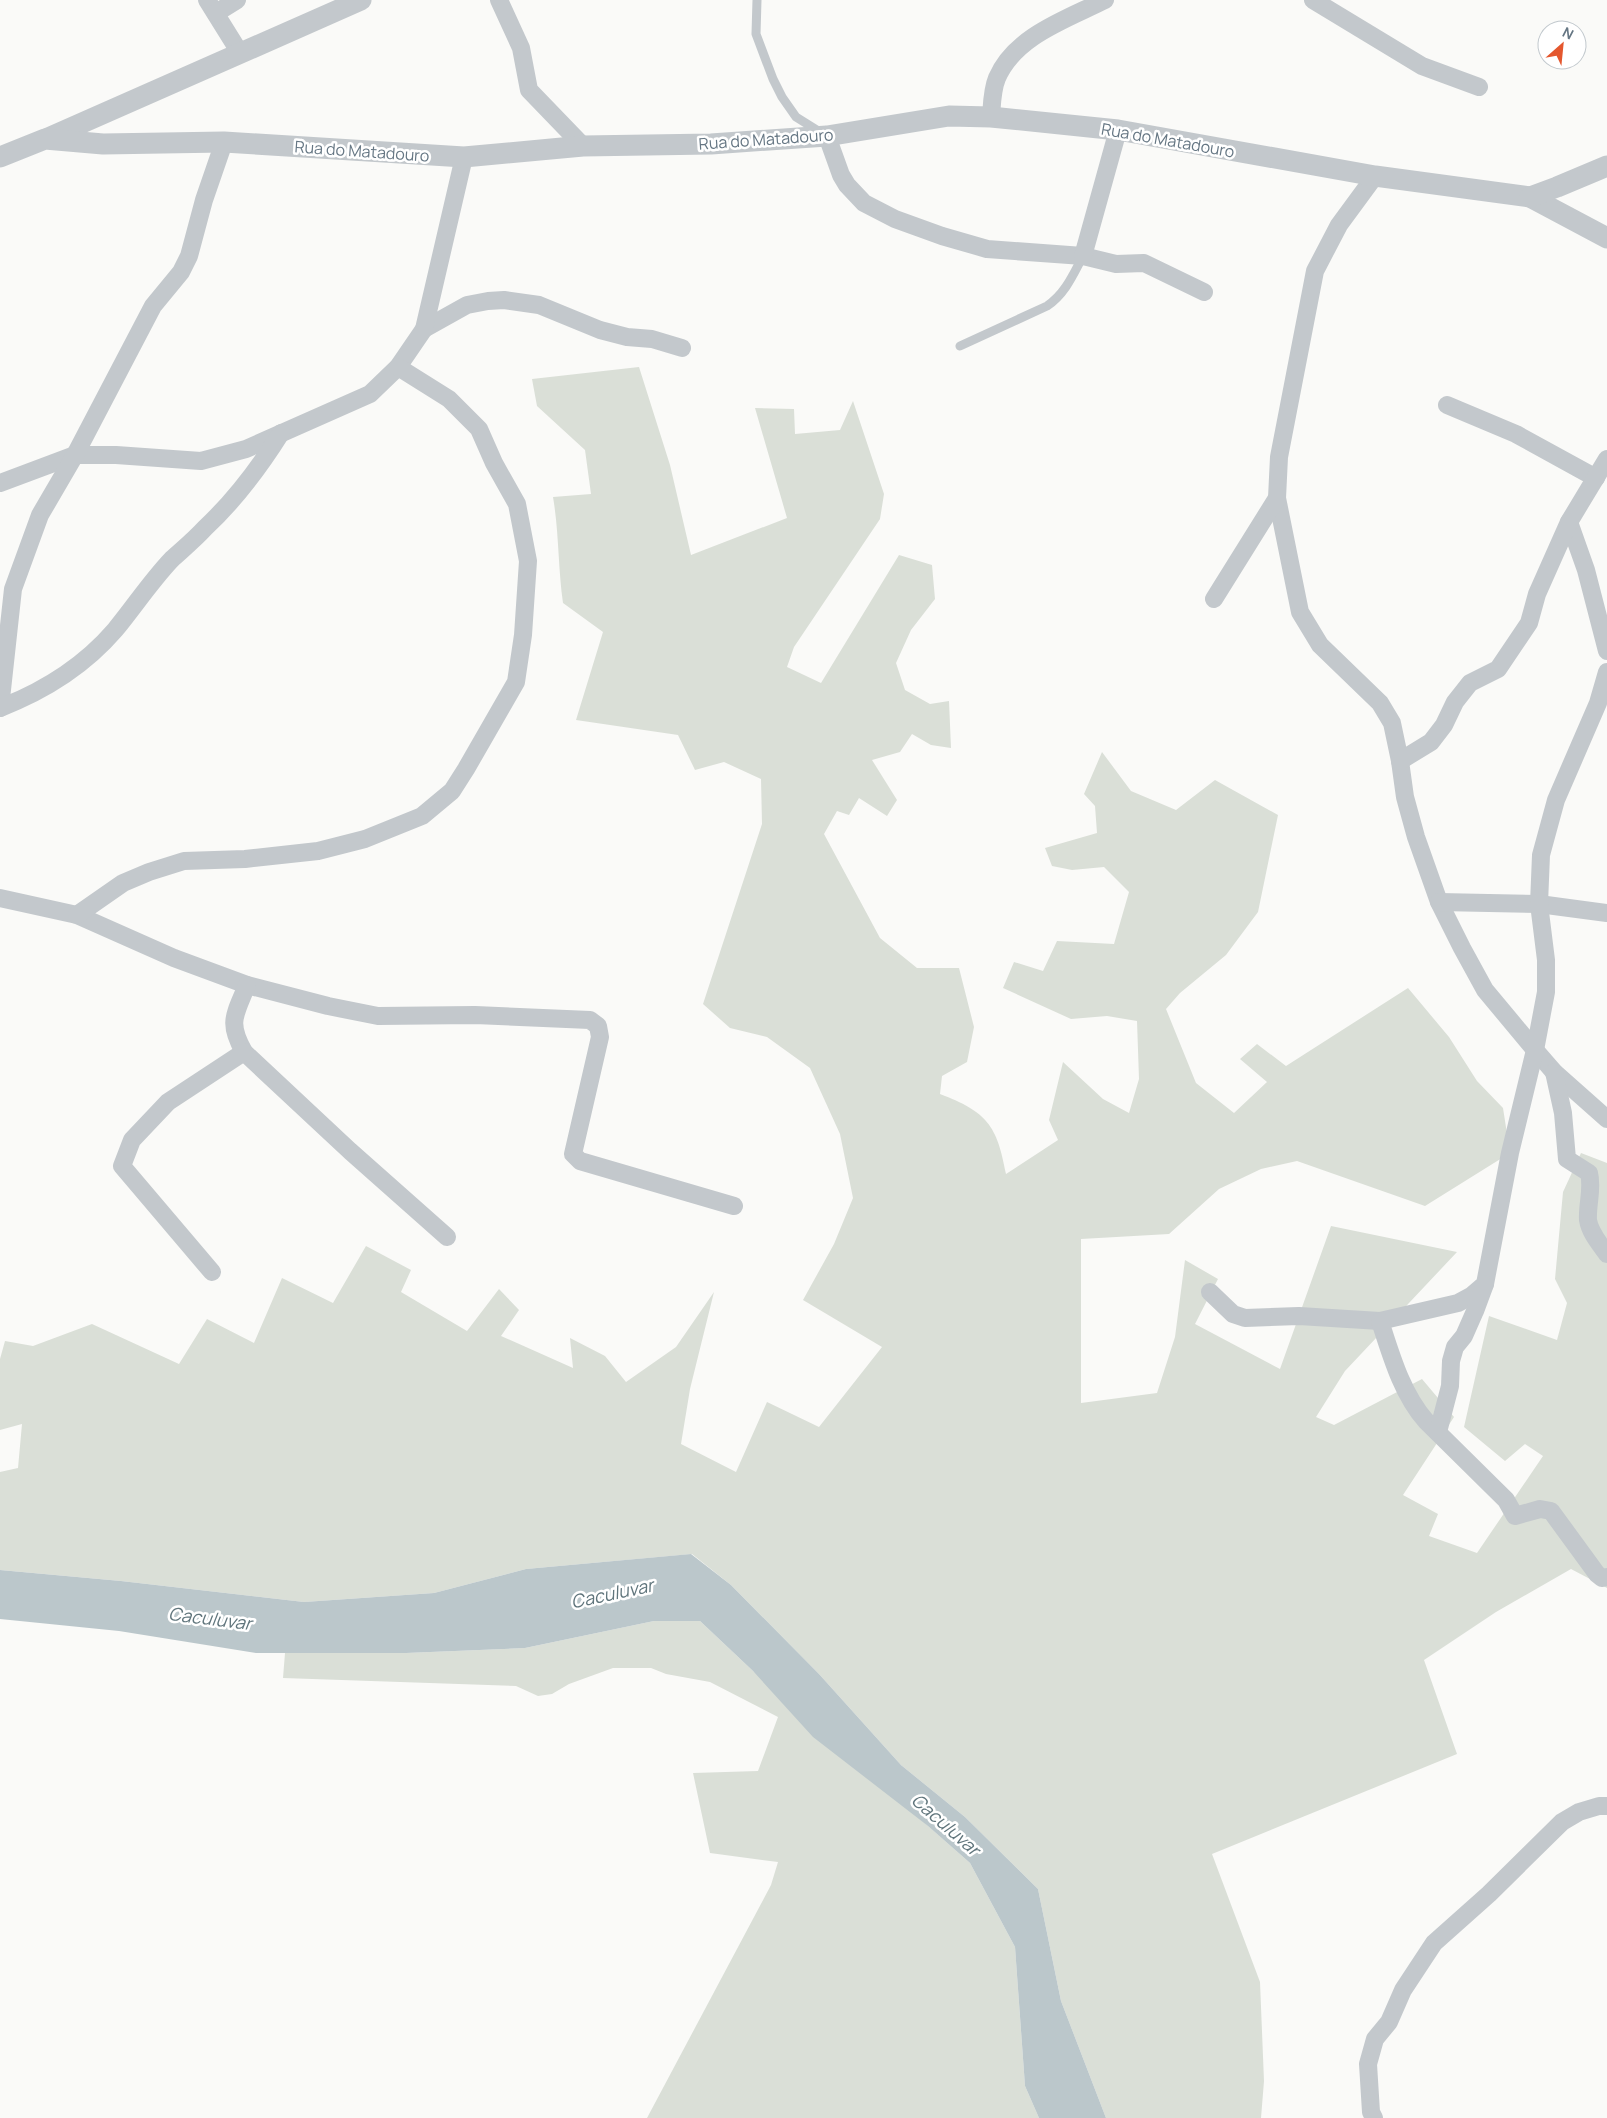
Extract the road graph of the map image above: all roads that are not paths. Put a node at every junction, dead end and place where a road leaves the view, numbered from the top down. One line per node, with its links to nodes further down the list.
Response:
1 (237, 0): 7 (street)
2 (361, 0): 8 (street)
3 (499, 0): 15 (street)
4 (757, 0): 12 (lane)
5 (1105, 0): 10 (street)
6 (1313, 0): 9 (street)
7 (211, 7): 8 (street)
8 (240, 53): 13 (street)
9 (1479, 87)
10 (991, 117): 11 (street, Rua do Matadouro); 12 (street, Rua do Matadouro)
11 (1118, 130): 19 (street, Rua do Matadouro); 22 (street)
12 (827, 136): 15 (street, Rua do Matadouro); 22 (street)
13 (45, 139): 14 (street, Rua do Matadouro); 16 (street, Rua do Matadouro)
14 (224, 142): 17 (street, Rua do Matadouro); 30 (street)
15 (583, 146): 17 (street, Rua do Matadouro)
16 (0, 157)
17 (464, 157): 24 (street)
18 (1607, 166): 20 (street)
19 (1375, 176): 20 (street, Rua do Matadouro); 34 (street)
20 (1530, 197): 21 (street)
21 (1607, 238)
22 (1083, 256): 23 (street); 25 (lane)
23 (1204, 292)
24 (424, 329): 26 (street); 27 (street)
25 (960, 346)
26 (682, 348)
27 (398, 366): 29 (street); 45 (street)
28 (1447, 405): 32 (street)
29 (281, 434): 30 (street); 39 (street)
30 (75, 455): 33 (street); 39 (street)
31 (1607, 460): 32 (street)
32 (1596, 478): 35 (street)
33 (0, 483)
34 (1277, 498): 36 (street); 40 (street)
35 (1569, 522): 37 (street); 40 (street)
36 (1214, 599)
37 (1607, 651)
38 (1607, 672): 43 (street)
39 (0, 708)
40 (1400, 761): 42 (street)
41 (0, 898): 45 (street)
42 (1439, 902): 43 (street); 47 (street)
43 (1539, 904): 44 (street); 47 (street)
44 (1607, 913)
45 (76, 916): 46 (street)
46 (247, 985): 48 (street); 51 (street)
47 (1535, 1050): 49 (street); 55 (street)
48 (244, 1052): 52 (street); 54 (street)
49 (1554, 1072): 50 (street); 53 (street)
50 (1607, 1119)
51 (734, 1206)
52 (447, 1237)
53 (1607, 1254)
54 (212, 1272)
55 (1485, 1284): 57 (street); 58 (street)
56 (1210, 1292): 57 (street)
57 (1380, 1321): 58 (street)
58 (1438, 1432): 59 (street)
59 (1607, 1577)
60 (1607, 1806): 61 (street)
61 (1374, 2118)

